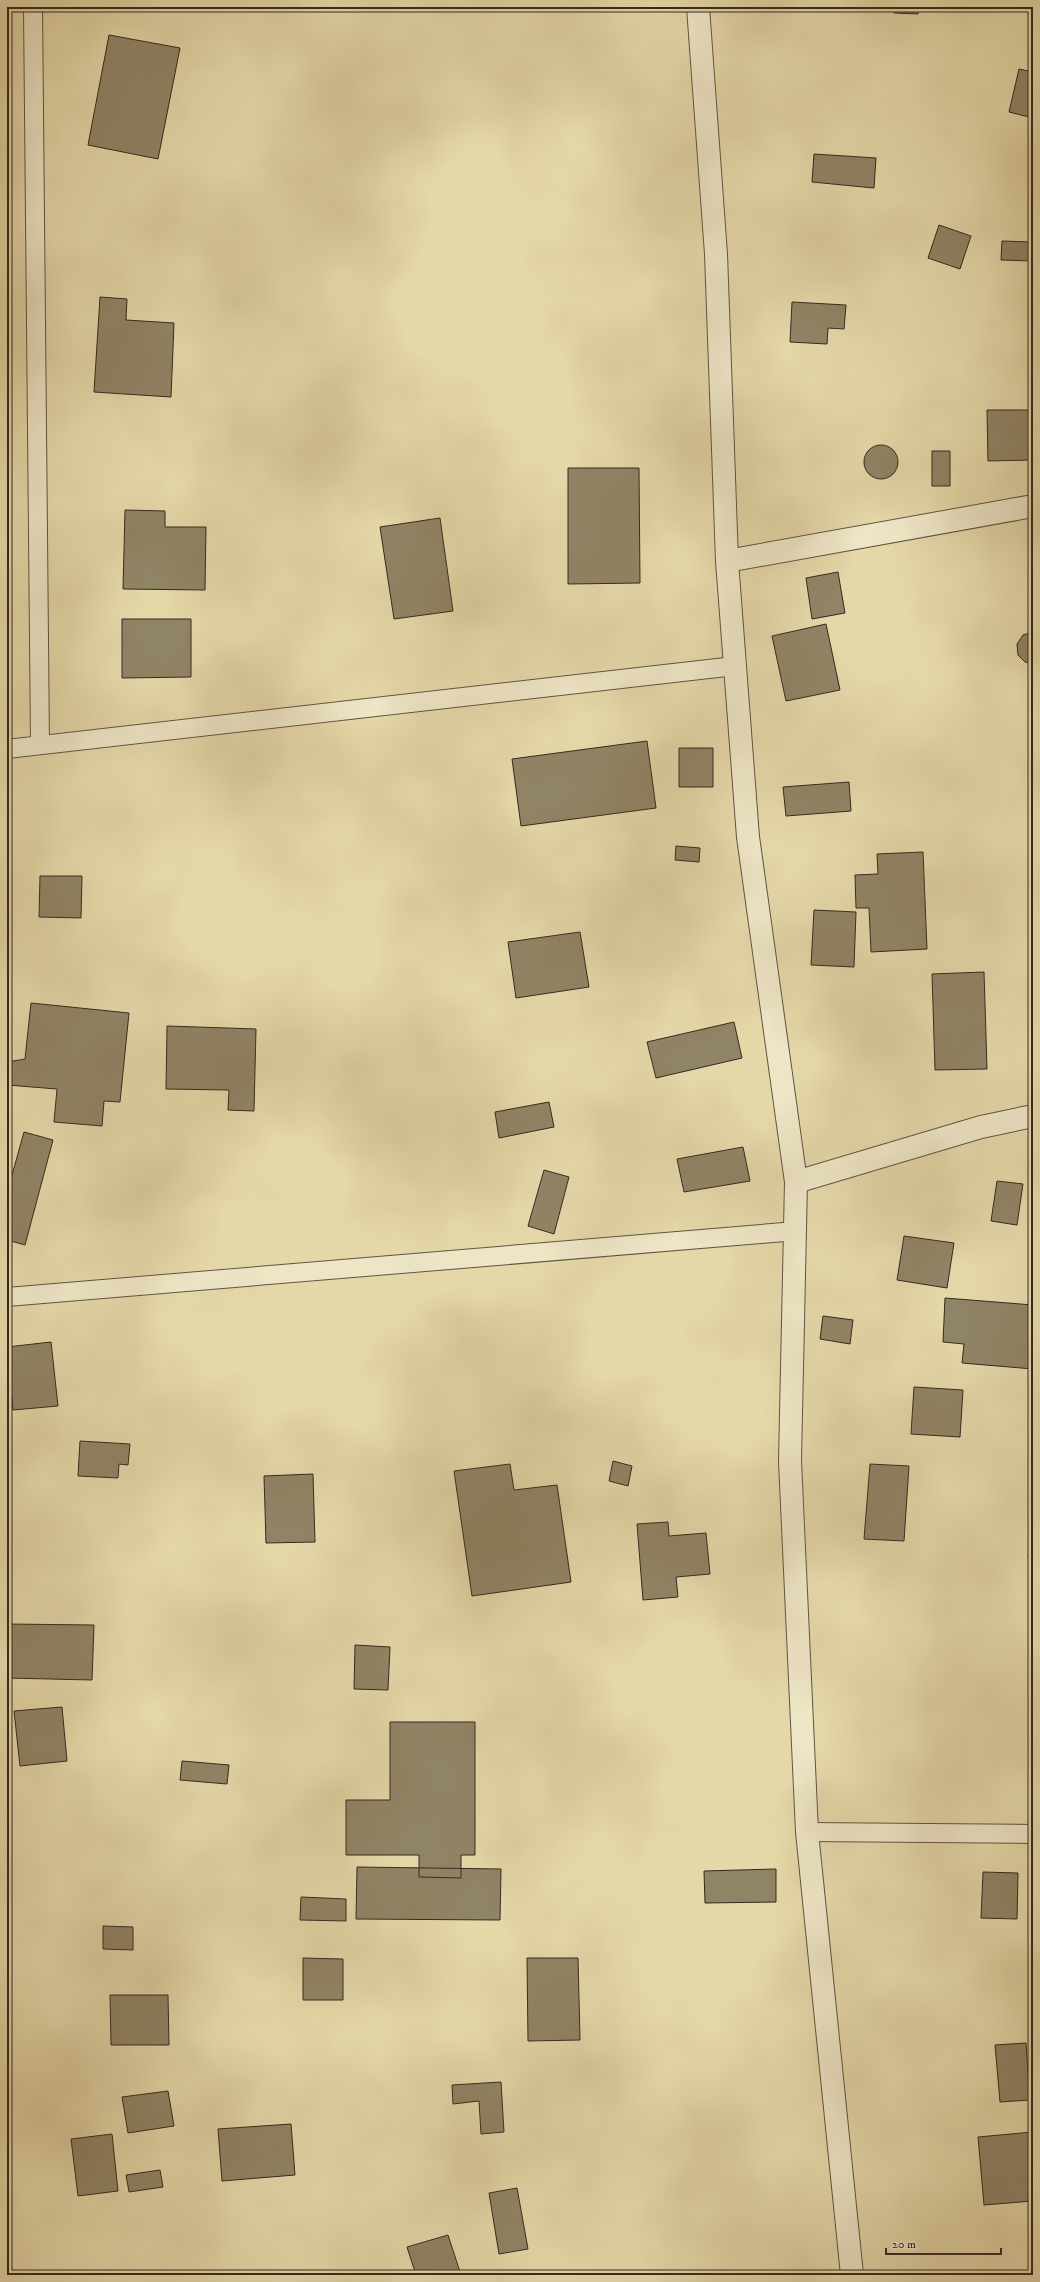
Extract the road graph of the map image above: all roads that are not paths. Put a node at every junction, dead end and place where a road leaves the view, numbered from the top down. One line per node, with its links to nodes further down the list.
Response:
1 (33, 7): 6 (lane)
2 (698, 7): 4 (street)
3 (1033, 506): 4 (street)
4 (727, 562): 5 (street)
5 (735, 666): 6 (lane); 9 (street)
6 (40, 745): 7 (lane)
7 (7, 749)
8 (1033, 1116): 9 (street)
9 (796, 1182): 10 (street)
10 (796, 1231): 11 (lane); 12 (street)
11 (7, 1297)
12 (807, 1832): 13 (lane); 14 (street)
13 (1033, 1834)
14 (852, 2275)

